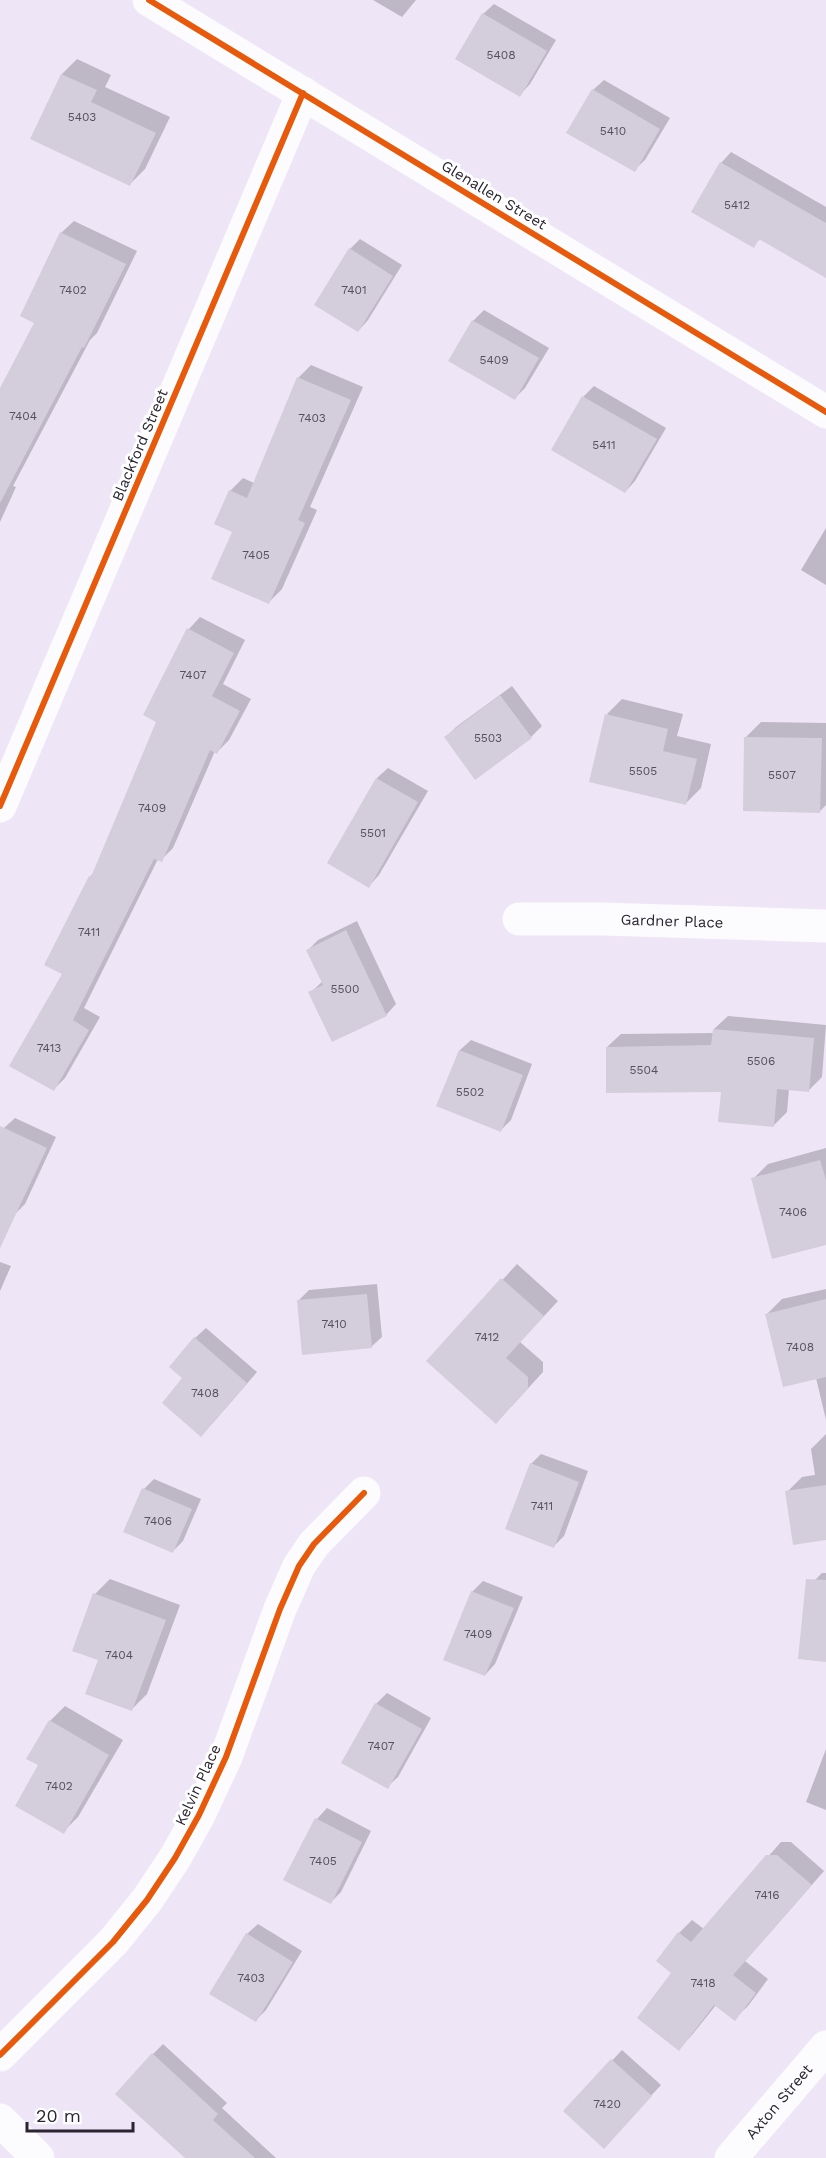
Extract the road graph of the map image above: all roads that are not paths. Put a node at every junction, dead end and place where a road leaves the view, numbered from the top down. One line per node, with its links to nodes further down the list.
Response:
1 (149, 0): 2 (street, Glenallen Street)
2 (303, 93): 3 (street, Glenallen Street); 4 (street, Blackford Street)
3 (826, 412)
4 (0, 806)
5 (519, 919): 6 (street, Gardner Place)
6 (826, 926)
7 (364, 1493): 9 (street, Kelvin Place)
8 (826, 2047): 12 (street, Axton Street)
9 (0, 2055)
10 (0, 2120): 11 (street)
11 (38, 2158)
12 (731, 2158)

